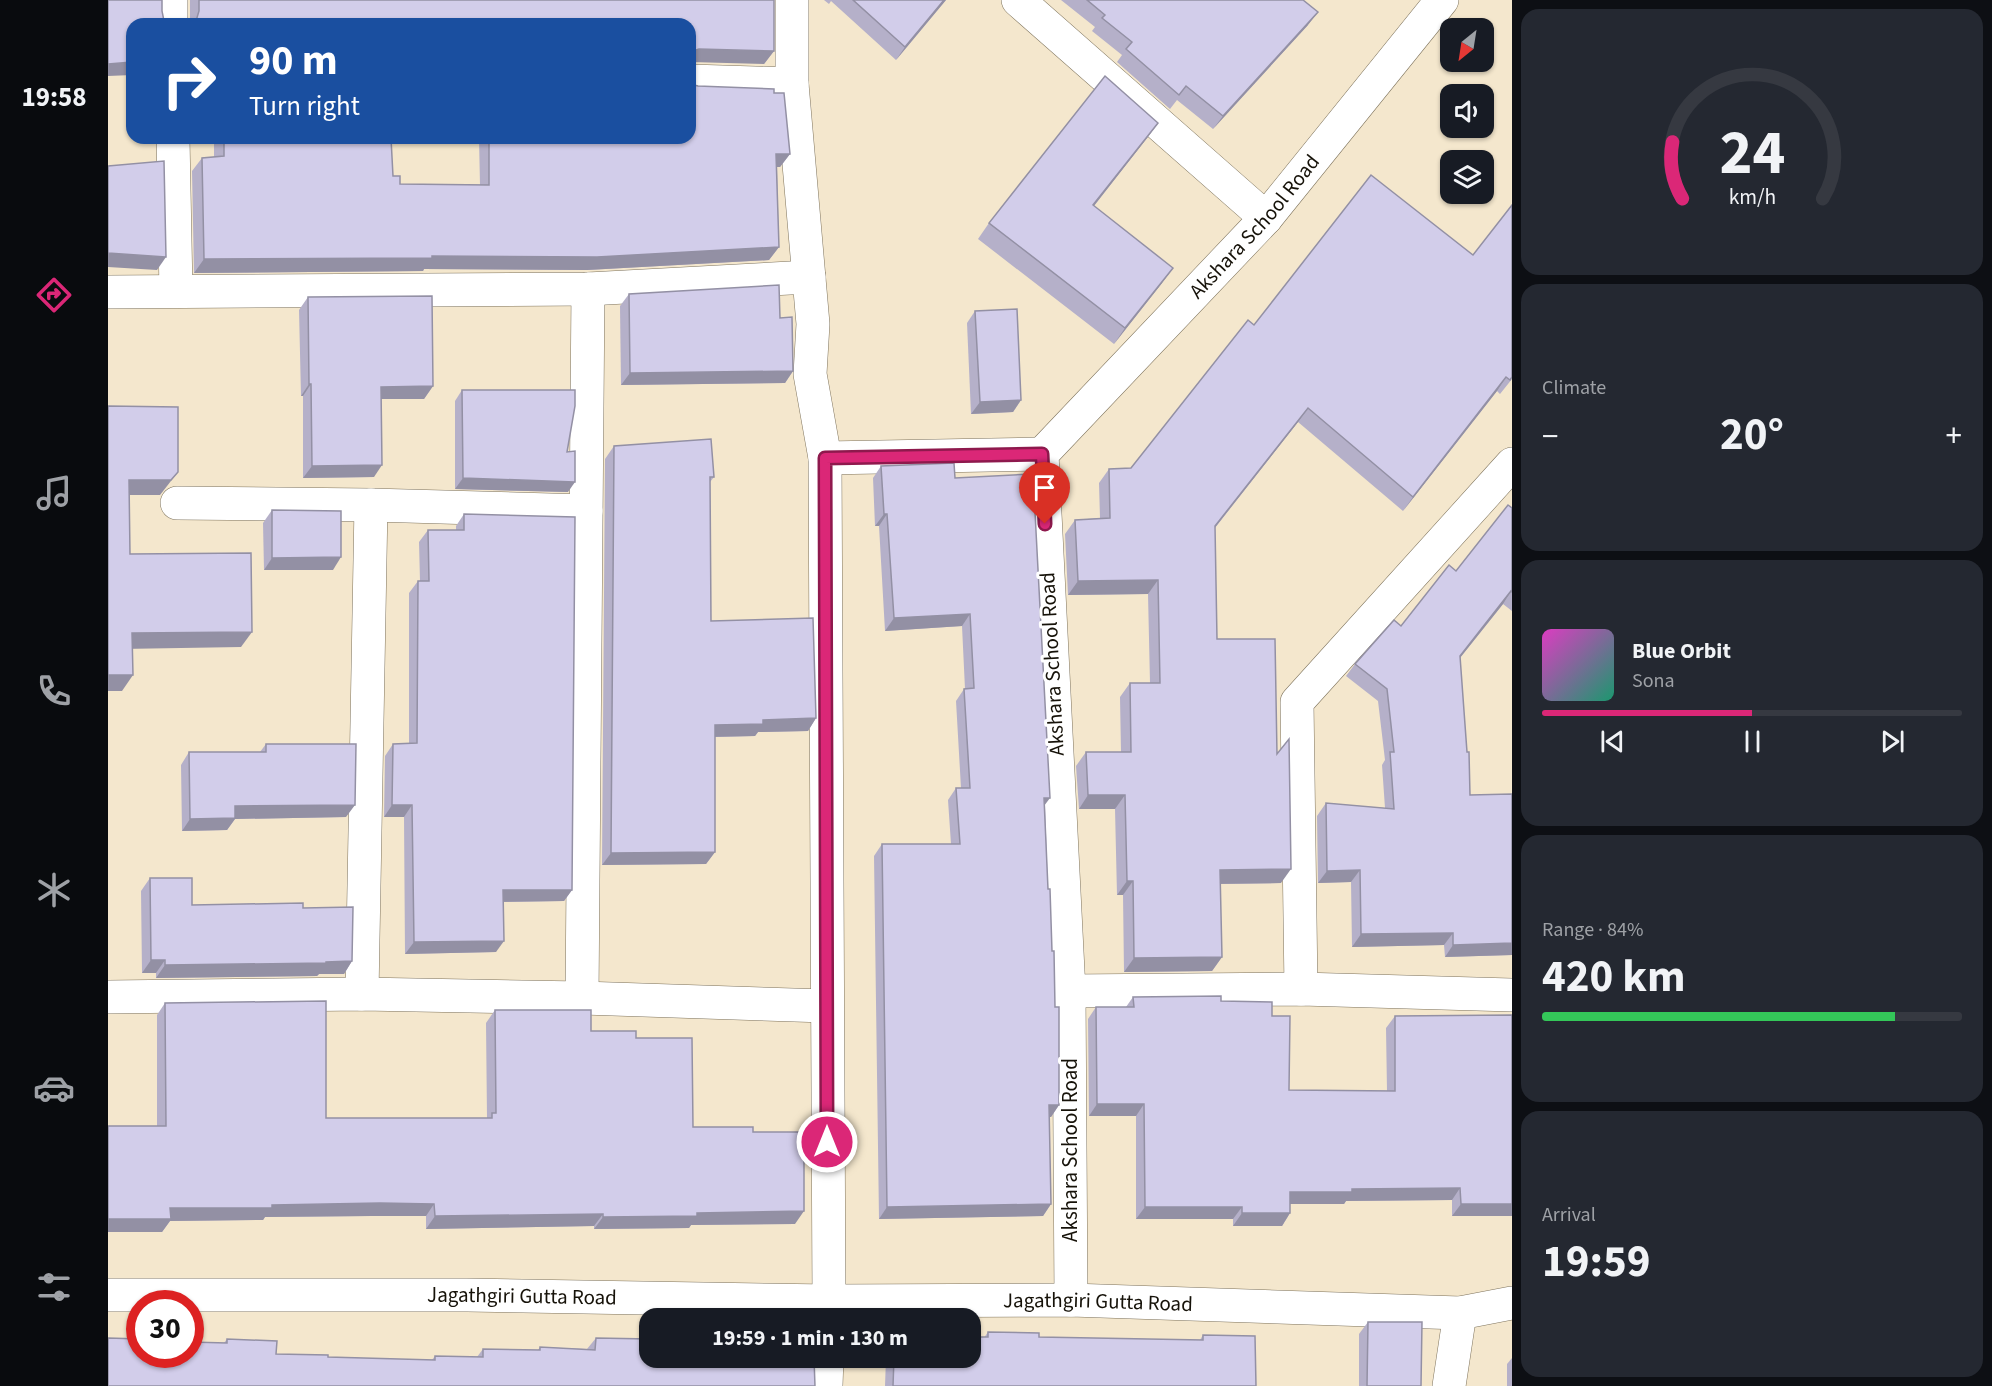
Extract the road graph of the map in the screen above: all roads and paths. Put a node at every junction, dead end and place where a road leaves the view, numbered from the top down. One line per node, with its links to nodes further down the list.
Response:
1 (171, 0): 5 (street)
2 (792, 0): 7 (street)
3 (1018, 0): 9 (street)
4 (1434, 3): 9 (street, Akshara School Road)
5 (171, 18)
6 (696, 81): 7 (street)
7 (792, 84): 10 (street)
8 (173, 144): 12 (street)
9 (1266, 218): 14 (street, Akshara School Road)
10 (809, 277): 11 (street); 15 (street)
11 (588, 289): 12 (street); 19 (street)
12 (176, 291): 13 (street)
13 (108, 292)
14 (1042, 454): 15 (street); 21 (street, Akshara School Road)
15 (825, 458): 26 (street)
16 (1512, 464): 20 (street)
17 (177, 503): 18 (street)
18 (371, 505): 19 (street); 22 (street)
19 (586, 511): 25 (street)
20 (1301, 989): 21 (street); 23 (street)
21 (1069, 991): 28 (street, Akshara School Road)
22 (362, 994): 24 (street); 25 (street)
23 (1512, 995)
24 (108, 997)
25 (582, 998): 26 (street)
26 (826, 1006): 31 (street)
27 (108, 1295): 30 (street, Jagathgiri Gutta Road)
28 (1071, 1300): 32 (street, Jagathgiri Gutta Road); 33 (street, Jagathgiri Gutta Road)
29 (1512, 1303): 33 (street, Jagathgiri Gutta Road)
30 (780, 1308)
31 (828, 1308)
32 (877, 1308)
33 (1460, 1313): 36 (street)
34 (827, 1368): 35 (street)
35 (826, 1386)
36 (1449, 1386)

